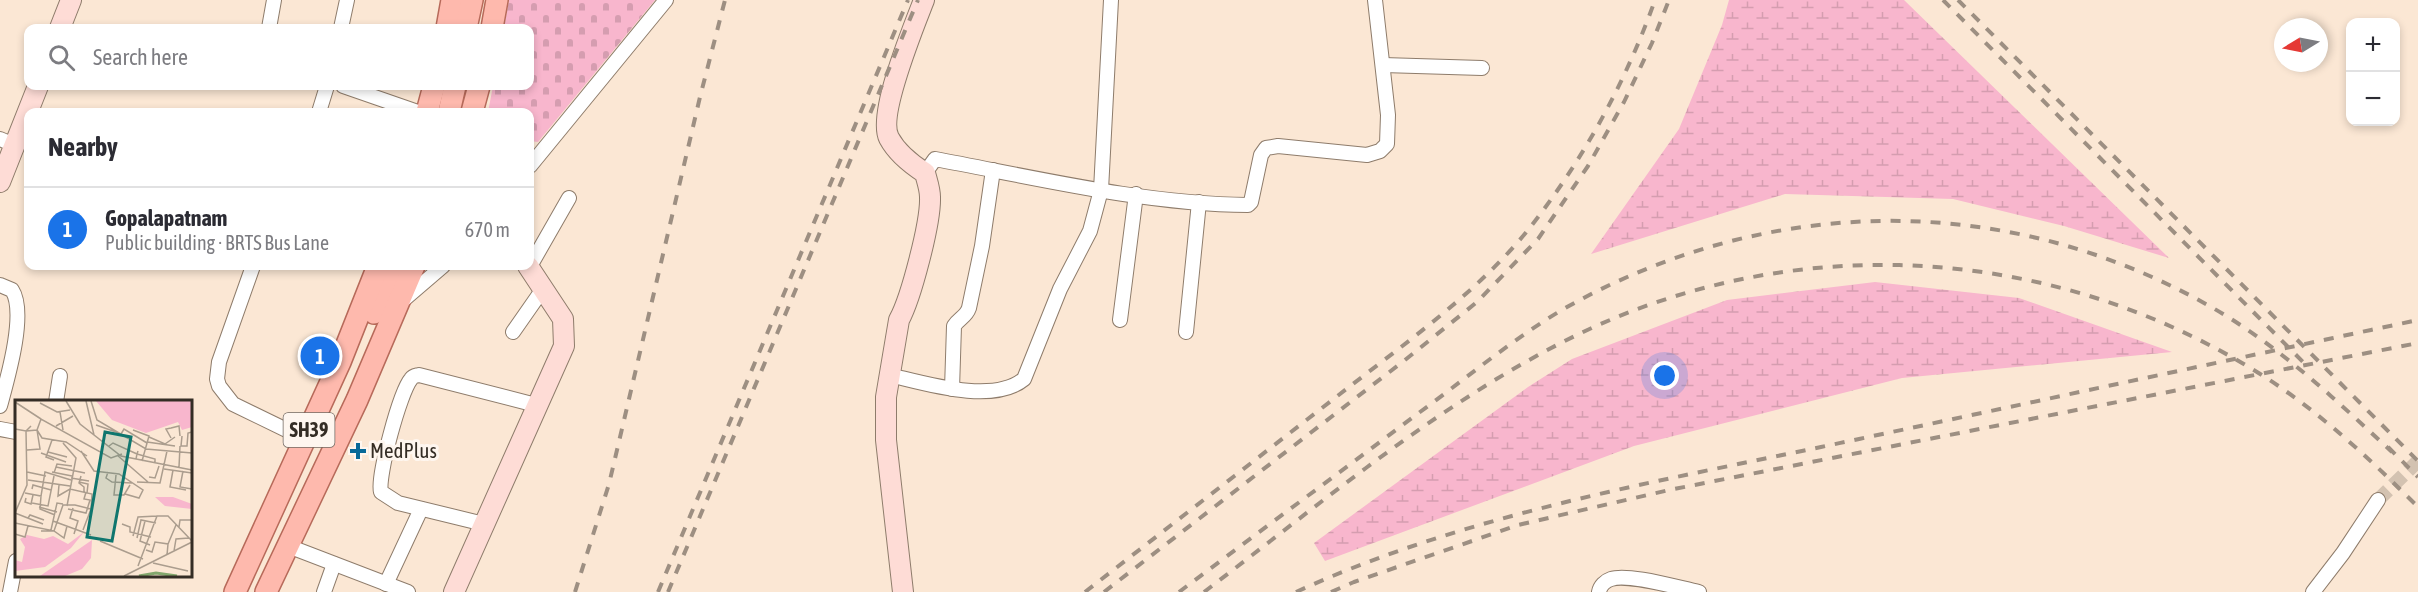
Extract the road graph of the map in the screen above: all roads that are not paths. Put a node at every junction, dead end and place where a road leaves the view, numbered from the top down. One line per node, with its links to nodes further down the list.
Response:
1 (71, 0): 11 (street)
2 (274, 0): 12 (street)
3 (347, 0): 13 (street)
4 (452, 0): 14 (main road)
5 (472, 0): 15 (main road)
6 (497, 0): 16 (main road)
7 (666, 0): 33 (street)
8 (924, 0): 35 (street)
9 (1111, 0): 37 (street)
10 (1375, 0): 17 (street)
11 (62, 24)
12 (270, 24)
13 (342, 24)
14 (448, 24)
15 (467, 24)
16 (493, 24)
17 (1383, 65): 18 (street); 40 (street)
18 (1482, 68)
19 (36, 90): 25 (street)
20 (326, 90): 26 (street)
21 (355, 90): 27 (street)
22 (433, 90): 28 (main road)
23 (454, 90): 29 (main road)
24 (478, 90): 30 (main road)
25 (26, 108)
26 (320, 108)
27 (406, 108)
28 (428, 108)
29 (450, 108)
30 (473, 108)
31 (24, 111): 32 (street)
32 (7, 142): 36 (street)
33 (534, 161)
34 (993, 170): 35 (street); 37 (street); 56 (street)
35 (925, 173): 54 (street)
36 (0, 182)
37 (1101, 190): 38 (street); 56 (street)
38 (1136, 194): 40 (street); 51 (street)
39 (569, 198): 41 (street)
40 (1199, 202): 53 (street)
41 (534, 257)
42 (252, 270): 62 (street)
43 (376, 270): 62 (main road, SH39)
44 (392, 270): 72 (main road)
45 (412, 270): 50 (main road, SH39)
46 (438, 270): 50 (street)
47 (530, 270): 49 (street)
48 (0, 285): 58 (street)
49 (543, 289): 52 (street); 59 (street)
50 (398, 305): 66 (main road, SH39)
51 (1120, 320)
52 (513, 332)
53 (1186, 332)
54 (889, 375): 56 (street); 77 (street)
55 (60, 376): 57 (street)
56 (952, 389)
57 (56, 400)
58 (0, 405)
59 (536, 405): 64 (street); 65 (street)
60 (0, 429): 61 (street)
61 (15, 432)
62 (305, 439): 71 (main road, SH39)
63 (2378, 500): 80 (street)
64 (422, 508): 65 (street); 69 (street)
65 (484, 524): 76 (street)
66 (288, 546): 67 (street); 73 (main road, SH39)
67 (334, 564): 69 (street); 74 (street)
68 (15, 566): 70 (street)
69 (386, 584): 75 (street)
70 (10, 592)
71 (235, 592)
72 (254, 592)
73 (266, 592)
74 (324, 592)
75 (408, 592)
76 (454, 592)
77 (903, 592)
78 (1599, 592): 79 (street)
79 (1699, 592)
80 (2313, 592)

